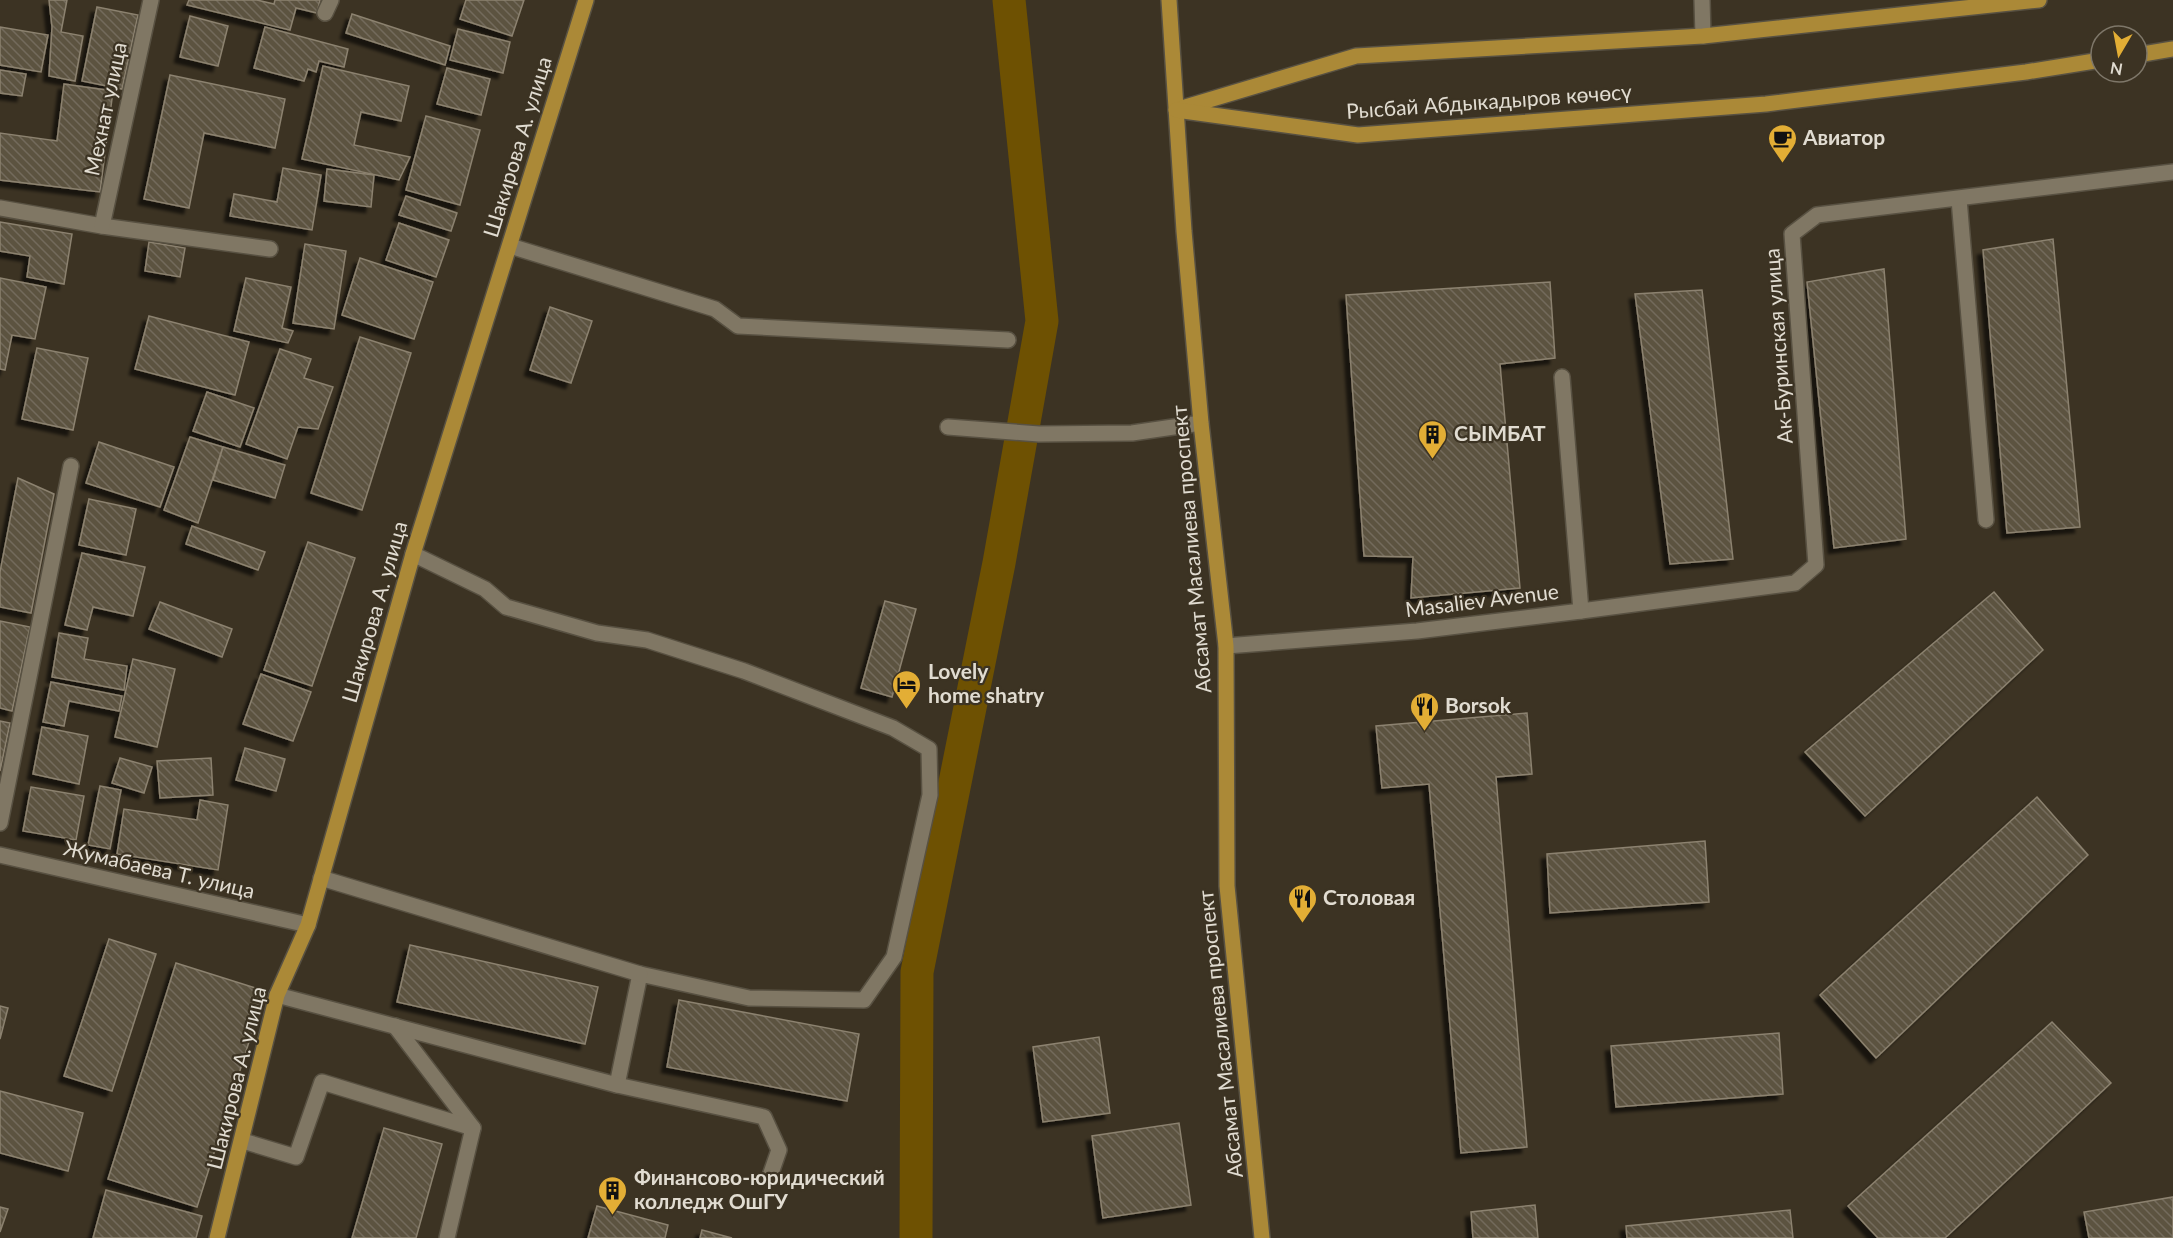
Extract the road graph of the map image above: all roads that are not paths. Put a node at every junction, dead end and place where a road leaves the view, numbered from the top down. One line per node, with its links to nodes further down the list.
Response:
1 (151, 0): 15 (street, Мехнат улица)
2 (586, 0): 16 (main road, Шакирова А. улица)
3 (1169, 0): 11 (main road, Абсамат Масалиева проспект)
4 (1702, 0): 7 (street)
5 (2039, 0): 6 (main road)
6 (2018, 2): 7 (main road)
7 (1703, 36): 11 (main road)
8 (2173, 49): 9 (main road)
9 (2149, 53)
10 (2089, 62): 11 (main road, Рысбай Абдыкадыров көчөсү)
11 (1176, 110): 20 (main road, Абсамат Масалиева проспект)
12 (2173, 172): 13 (street, Ак-Буринская улица)
13 (1959, 199): 23 (street); 25 (street, Ак-Буринская улица)
14 (0, 208): 15 (street)
15 (102, 226): 17 (street)
16 (510, 246): 18 (street); 24 (main road, Шакирова А. улица)
17 (270, 249)
18 (1008, 340)
19 (1562, 377): 25 (street, Masaliev Avenue)
20 (1202, 423): 21 (street); 26 (main road, Абсамат Масалиева проспект)
21 (948, 427)
22 (70, 466): 27 (street)
23 (1986, 520)
24 (413, 554): 29 (main road, Шакирова А. улица); 31 (street)
25 (1581, 611): 26 (street, Masaliev Avenue)
26 (1226, 646): 40 (main road, Абсамат Масалиева проспект)
27 (0, 824)
28 (0, 855): 30 (street, Жумабаева Т. улица)
29 (321, 878): 30 (main road, Шакирова А. улица); 31 (street)
30 (308, 925): 32 (main road, Шакирова А. улица)
31 (640, 974): 34 (street)
32 (277, 995): 33 (street); 36 (main road, Шакирова А. улица)
33 (394, 1026): 34 (street); 35 (street)
34 (617, 1085): 37 (street)
35 (473, 1128): 36 (street); 39 (street)
36 (243, 1141): 38 (main road, Шакирова А. улица)
37 (770, 1176)
38 (217, 1238)
39 (447, 1238)
40 (1262, 1238)

